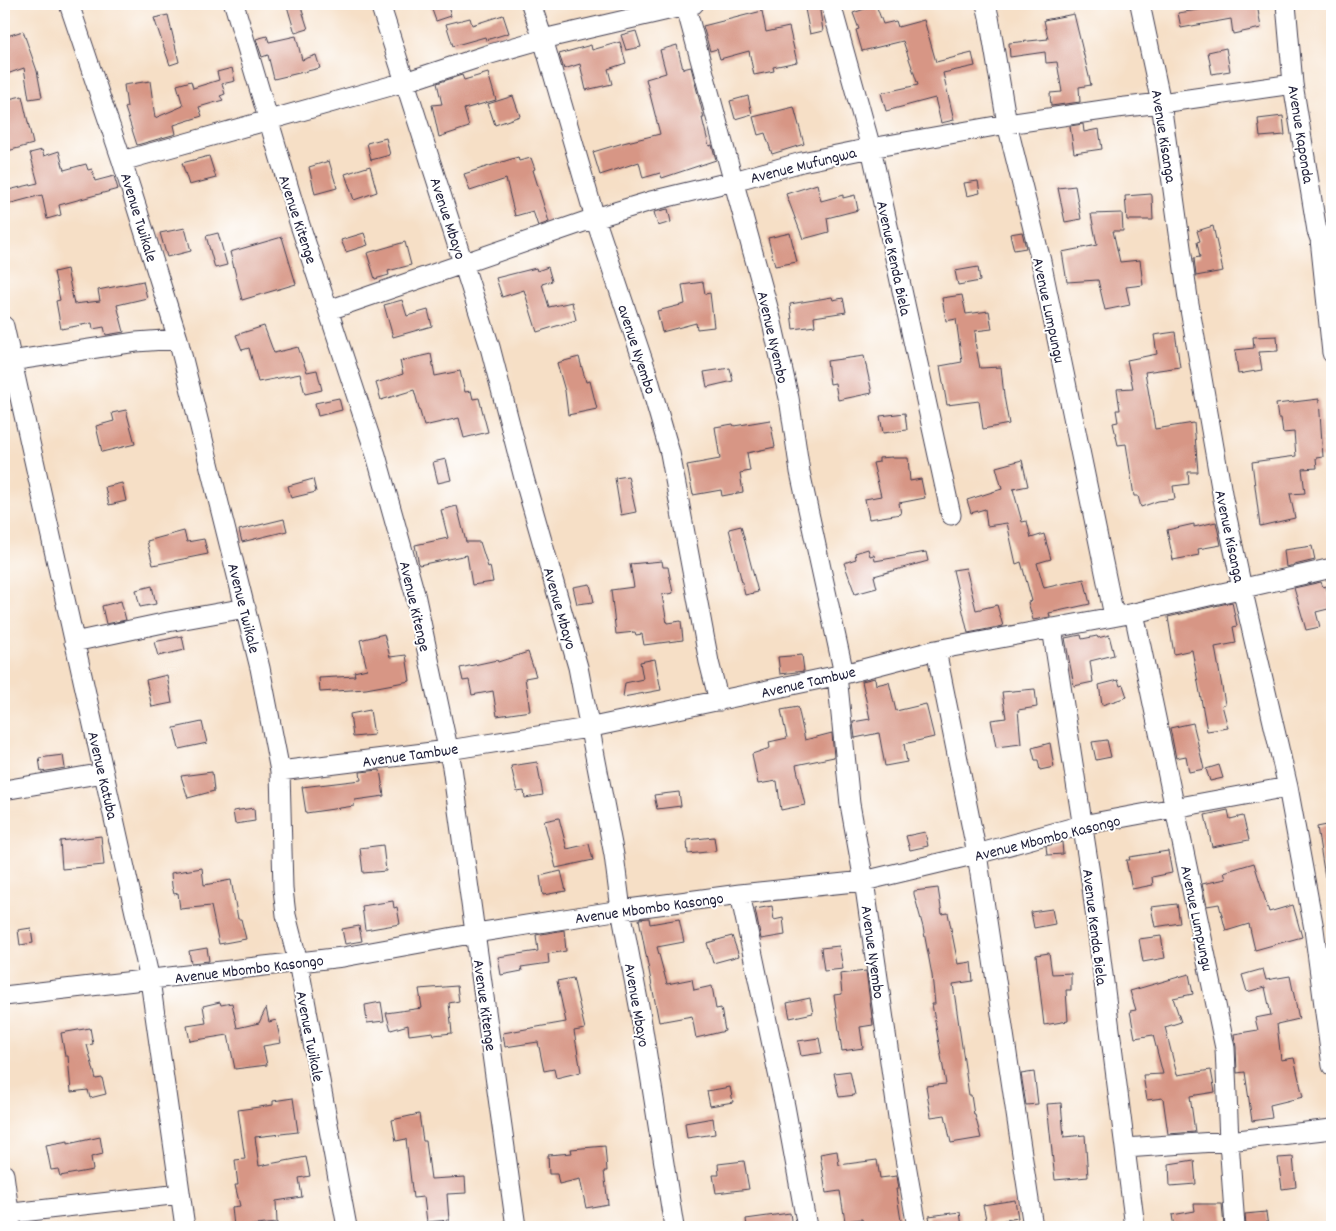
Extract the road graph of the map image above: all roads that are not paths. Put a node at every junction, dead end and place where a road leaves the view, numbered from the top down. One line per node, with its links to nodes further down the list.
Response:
1 (69, 4): 17 (street, Avenue Twikale)
2 (234, 4): 14 (street, Avenue Kitenge)
3 (380, 4): 11 (street, Avenue Mbayo)
4 (531, 4): 10 (street, avenue Nyembo)
5 (688, 4): 10 (street); 18 (street, Avenue Nyembo)
6 (830, 4): 16 (street, Avenue Kenda Biela)
7 (986, 4): 15 (street, Avenue Lumpungu)
8 (1140, 4): 13 (street, Avenue Kisanga)
9 (1286, 4): 12 (street, Avenue Kaponda)
10 (543, 39): 11 (street); 19 (street, avenue Nyembo)
11 (405, 82): 14 (street); 21 (street, Avenue Mbayo)
12 (1293, 84): 13 (street, Avenue Mufungwa); 20 (street, Avenue Kaponda)
13 (1161, 103): 15 (street, Avenue Mufungwa); 29 (street, Avenue Kisanga)
14 (269, 119): 17 (street); 22 (street, Avenue Kitenge)
15 (1007, 124): 16 (street, Avenue Mufungwa); 32 (street, Avenue Lumpungu)
16 (871, 148): 18 (street, Avenue Mufungwa); 27 (street, Avenue Kenda Biela)
17 (122, 161): 24 (street, Avenue Twikale)
18 (734, 181): 19 (street, Avenue Mufungwa); 36 (street, Avenue Nyembo)
19 (595, 218): 21 (street, Avenue Mufungwa); 37 (street, avenue Nyembo)
20 (1325, 230): 25 (street, Avenue Kaponda)
21 (464, 263): 22 (street, Avenue Mufungwa); 38 (street, Avenue Mbayo)
22 (329, 310): 39 (street, Avenue Kitenge)
23 (4, 326): 26 (street, Avenue Katuba)
24 (178, 339): 26 (street); 30 (street, Avenue Twikale)
25 (1332, 353)
26 (8, 362): 34 (street, Avenue Katuba)
27 (950, 515)
28 (1332, 568): 29 (street, Avenue Tambwe)
29 (1242, 588): 31 (street, Avenue Tambwe); 42 (street, Avenue Kisanga)
30 (246, 608): 34 (street); 40 (street, Avenue Twikale)
31 (1134, 613): 32 (street, Avenue Tambwe); 44 (street, Avenue Lumpungu)
32 (1114, 616): 33 (street, Avenue Tambwe)
33 (1052, 628): 35 (street, Avenue Tambwe); 45 (street, Avenue Kenda Biela)
34 (74, 642): 41 (street, Avenue Katuba)
35 (936, 650): 36 (street, Avenue Tambwe); 46 (street)
36 (841, 675): 37 (street, Avenue Tambwe); 47 (street, Avenue Nyembo)
37 (719, 702): 38 (street, Avenue Tambwe)
38 (588, 728): 39 (street, Avenue Tambwe); 49 (street, Avenue Mbayo)
39 (448, 750): 40 (street, Avenue Tambwe); 50 (street, Avenue Kitenge)
40 (280, 771): 51 (street, Avenue Twikale)
41 (104, 773): 43 (street); 52 (street, Avenue Katuba)
42 (1288, 787): 44 (street, Avenue Mbombo Kasongo); 54 (street, Avenue Kisanga)
43 (4, 790)
44 (1175, 808): 45 (street, Avenue Mbombo Kasongo); 56 (street, Avenue Lumpungu)
45 (1082, 825): 46 (street, Avenue Mbombo Kasongo); 57 (street, Avenue Kenda Biela)
46 (977, 854): 47 (street, Avenue Mbombo Kasongo); 67 (street)
47 (864, 881): 48 (street, Avenue Mbombo Kasongo); 66 (street, Avenue Nyembo)
48 (740, 894): 49 (street, Avenue Mbombo Kasongo); 65 (street)
49 (621, 910): 50 (street, Avenue Mbombo Kasongo); 64 (street, Avenue Mbayo)
50 (476, 933): 51 (street, Avenue Mbombo Kasongo); 63 (street, Avenue Kitenge)
51 (298, 962): 52 (street, Avenue Mbombo Kasongo); 62 (street, Avenue Twikale)
52 (150, 980): 53 (street, Avenue Mbombo Kasongo); 59 (street, Avenue Katuba)
53 (4, 996)
54 (1332, 1066)
55 (1332, 1129): 56 (street)
56 (1229, 1141): 57 (street); 69 (street, Avenue Lumpungu)
57 (1125, 1148): 68 (street, Avenue Kenda Biela)
58 (4, 1174): 60 (street)
59 (180, 1194): 60 (street); 61 (street, Avenue Katuba)
60 (8, 1219)
61 (185, 1227)
62 (347, 1227)
63 (516, 1227)
64 (674, 1227)
65 (807, 1227)
66 (917, 1227)
67 (1033, 1227)
68 (1135, 1227)
69 (1235, 1227)

